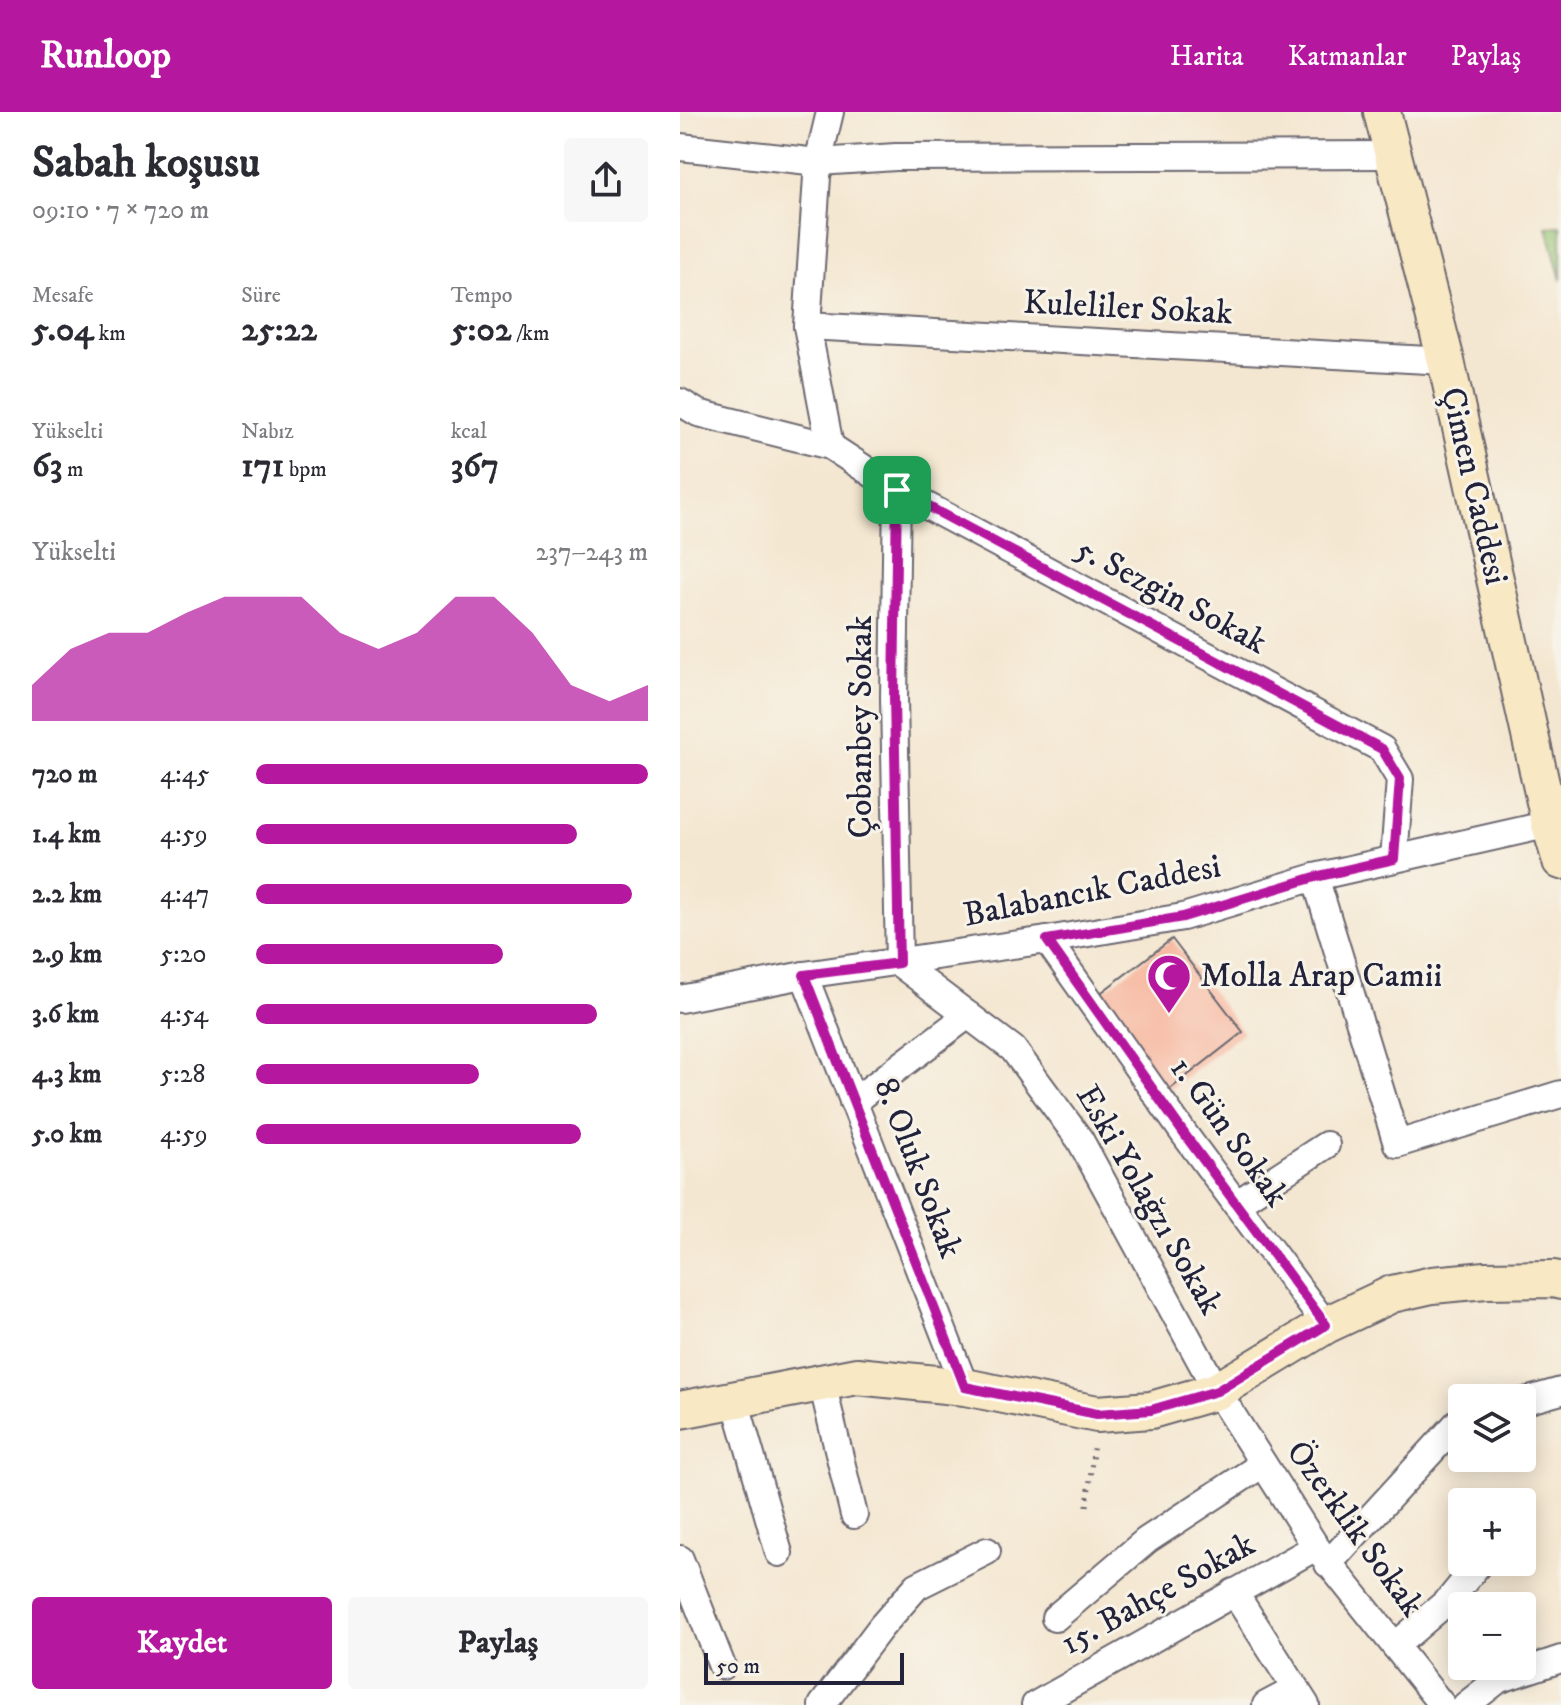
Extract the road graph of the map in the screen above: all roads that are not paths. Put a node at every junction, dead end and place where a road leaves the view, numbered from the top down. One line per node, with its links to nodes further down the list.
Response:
1 (830, 112): 4 (street)
2 (1389, 128): 4 (street); 6 (main road, Çimen Caddesi)
3 (680, 147): 4 (street)
4 (818, 162): 5 (street)
5 (807, 326): 6 (street, Kuleliler Sokak); 8 (street)
6 (1446, 361): 10 (main road, Çimen Caddesi)
7 (680, 402): 8 (street, 5. Sezgin Sokak)
8 (830, 446): 9 (street, 5. Sezgin Sokak)
9 (897, 490): 11 (street, 5. Sezgin Sokak); 15 (street, Çobanbey Sokak)
10 (1555, 825): 11 (street, Balabancık Caddesi); 12 (main road, Çimen Caddesi)
11 (1394, 859): 13 (street, Balabancık Caddesi)
12 (1561, 861)
13 (1315, 877): 14 (street, Balabancık Caddesi); 19 (street)
14 (1047, 940): 15 (street, Balabancık Caddesi); 22 (street, 1. Gün Sokak)
15 (899, 963): 16 (street, Balabancık Caddesi); 18 (street, Eski Yolağzı Sokak)
16 (804, 975): 17 (street, Balabancık Caddesi); 20 (street, 8. Oluk Sokak)
17 (680, 999)
18 (968, 1015): 20 (street); 27 (street, Eski Yolağzı Sokak)
19 (1561, 1094)
20 (853, 1102): 26 (street, 8. Oluk Sokak)
21 (1326, 1145): 22 (street)
22 (1236, 1204): 24 (street, 1. Gün Sokak)
23 (1561, 1281): 24 (main road)
24 (1326, 1325): 27 (main road)
25 (822, 1383): 26 (main road); 30 (main road); 34 (street)
26 (965, 1387): 27 (main road)
27 (1217, 1391): 33 (street, Özerklik Sokak)
28 (1561, 1391): 29 (street)
29 (1536, 1398)
30 (735, 1400): 31 (main road); 36 (street)
31 (680, 1410)
32 (1448, 1432): 37 (street, 15. Bahçe Sokak)
33 (1263, 1464): 37 (street, Özerklik Sokak); 41 (street)
34 (854, 1515)
35 (987, 1551): 46 (street)
36 (779, 1553)
37 (1322, 1555): 40 (street, 15. Bahçe Sokak); 42 (street, Özerklik Sokak)
38 (680, 1559): 44 (street)
39 (1469, 1576): 42 (street)
40 (1234, 1592): 45 (street); 47 (street, 15. Bahçe Sokak)
41 (1055, 1618)
42 (1395, 1646): 49 (street, Özerklik Sokak)
43 (1561, 1659): 50 (street)
44 (722, 1666)
45 (1301, 1697): 48 (street)
46 (822, 1705)
47 (1035, 1705)
48 (1266, 1705)
49 (1442, 1705)
50 (1466, 1705)

